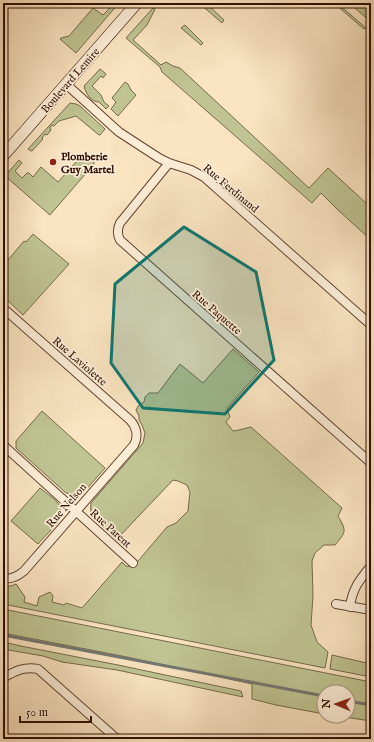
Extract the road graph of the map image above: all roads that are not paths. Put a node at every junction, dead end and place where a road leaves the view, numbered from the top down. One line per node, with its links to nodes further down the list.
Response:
1 (134, 4): 2 (main road, Boulevard Lemire)
2 (66, 84): 3 (main road, Boulevard Lemire); 4 (street, Rue Ferdinand)
3 (3, 156)
4 (168, 163): 6 (street, Rue Ferdinand); 9 (street, Rue Paquette)
5 (3, 308): 7 (street, Rue Laviolette)
6 (371, 325)
7 (137, 435): 10 (street, Rue Nelson)
8 (3, 445): 10 (street, Rue Parent)
9 (371, 463)
10 (75, 510): 11 (street, Rue Parent); 13 (street, Rue Nelson)
11 (133, 562)
12 (371, 566): 15 (street)
13 (3, 578)
14 (336, 604): 15 (street)
15 (350, 607): 16 (street)
16 (371, 610)
17 (3, 678): 18 (street)
18 (117, 739)

